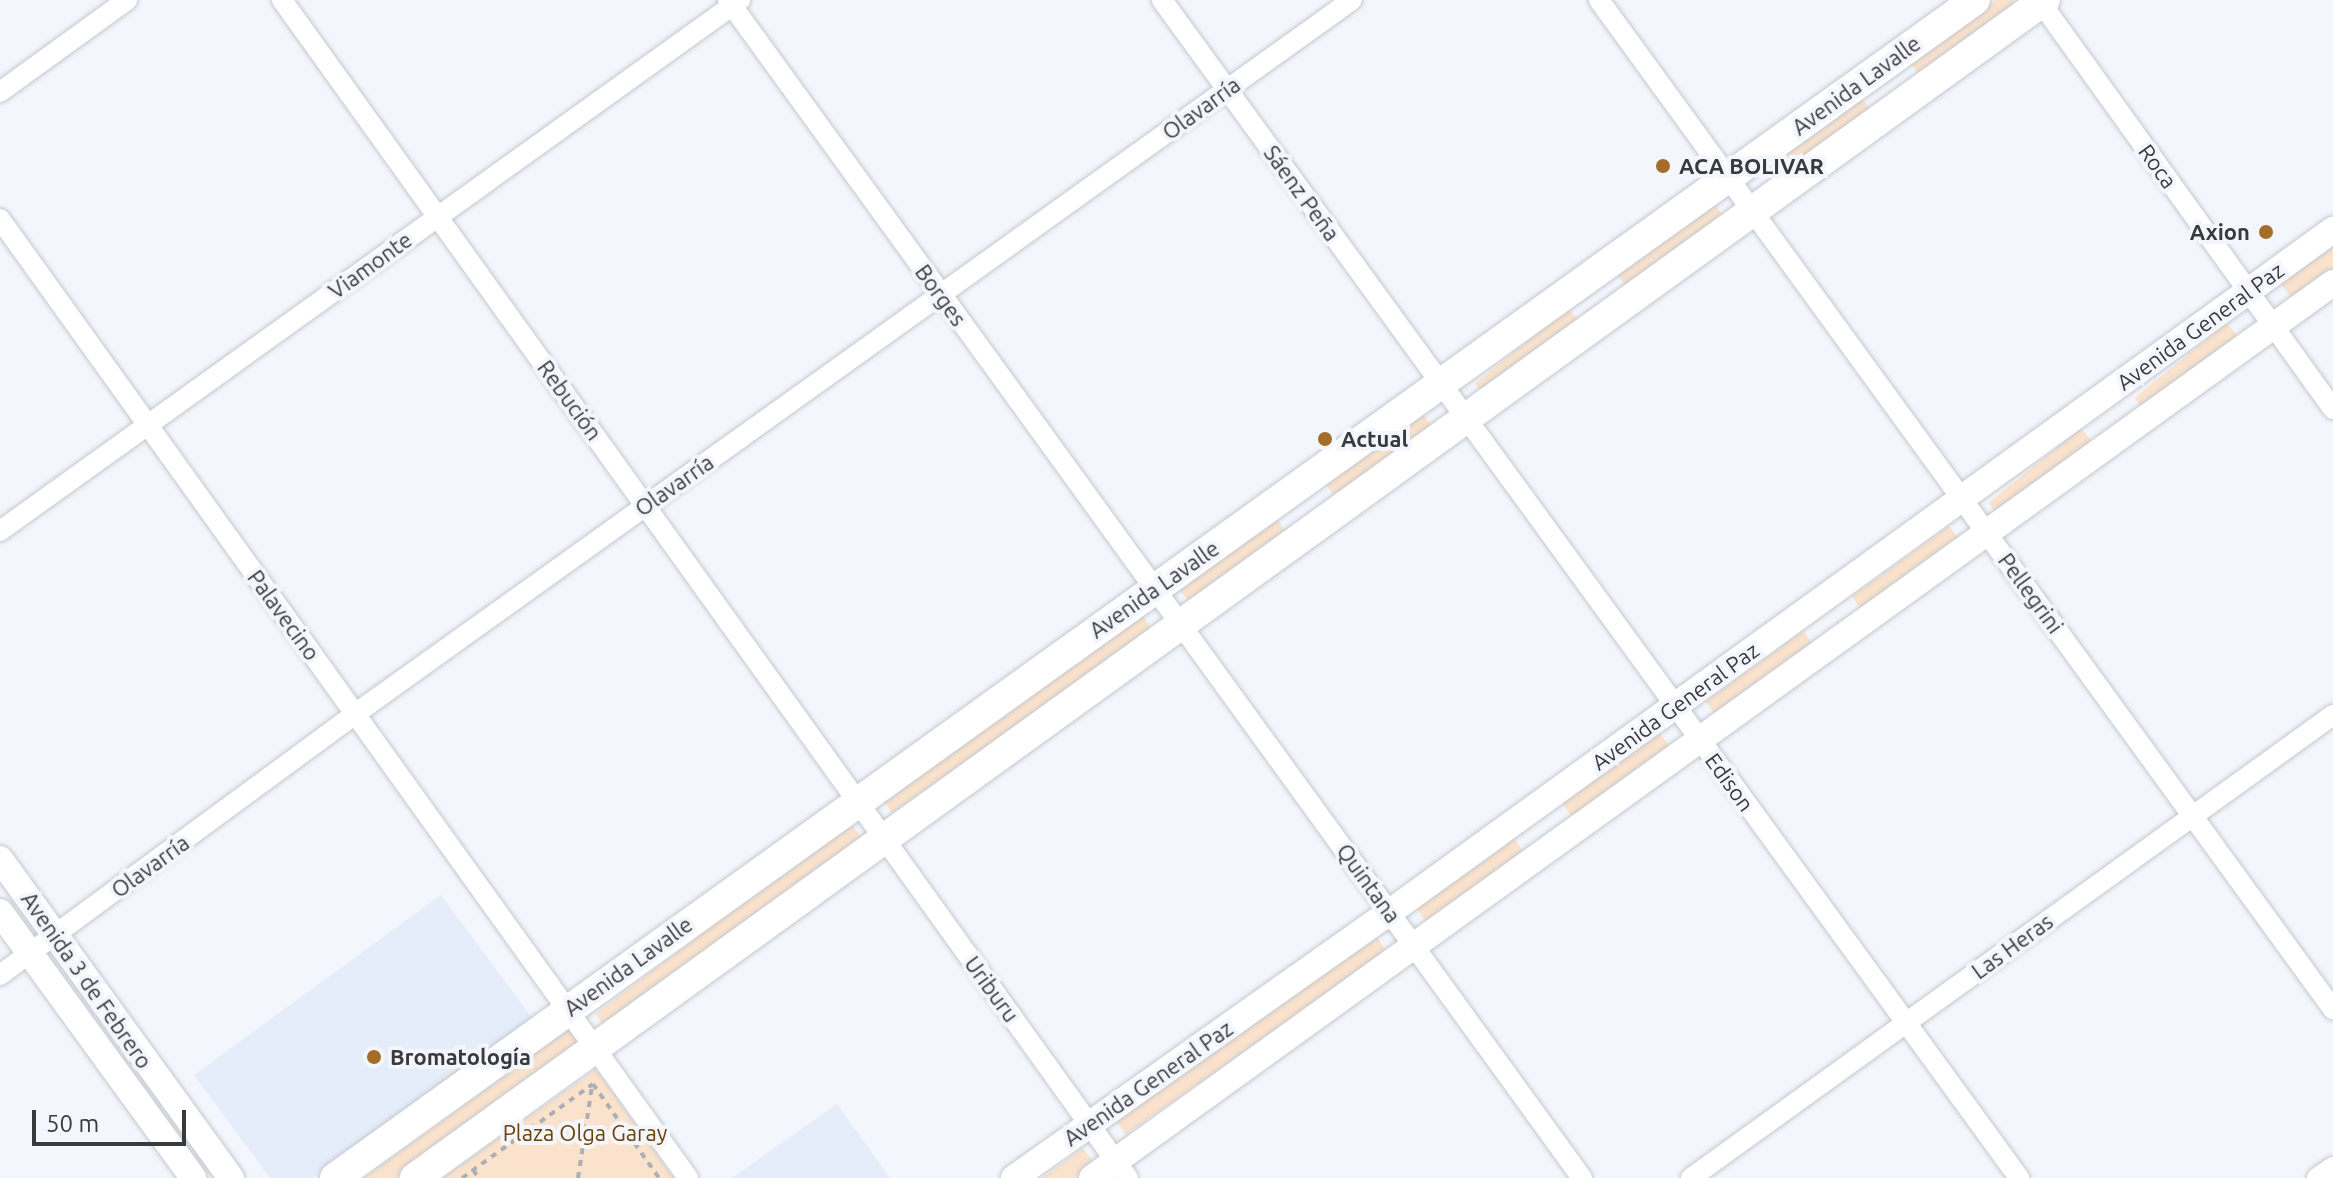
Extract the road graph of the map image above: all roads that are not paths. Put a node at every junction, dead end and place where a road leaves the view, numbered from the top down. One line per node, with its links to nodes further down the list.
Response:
1 (127, 0): 10 (street)
2 (282, 0): 13 (street, Rebución)
3 (1162, 0): 9 (street, Sáenz Peña)
4 (1352, 0): 9 (street, Olavarría)
5 (1599, 0): 11 (street, Pellegrini)
6 (1975, 0): 11 (main road, Avenida Lavalle)
7 (2041, 1): 12 (main road, Avenida Lavalle); 17 (street, Roca)
8 (733, 2): 13 (street, Viamonte); 18 (street, Borges)
9 (1227, 90): 18 (street, Olavarría); 20 (street, Sáenz Peña)
10 (0, 92)
11 (1728, 178): 12 (street, Pellegrini); 20 (main road, Avenida Lavalle)
12 (1752, 211): 22 (main road, Avenida Lavalle); 24 (street, Pellegrini)
13 (438, 216): 23 (street, Viamonte); 25 (street, Rebución)
14 (0, 219): 23 (street, Palavecino)
15 (2333, 230): 17 (street, Avenida General Paz)
16 (2333, 283): 19 (street, Avenida General Paz)
17 (2248, 291): 19 (street, Roca); 24 (street, Avenida General Paz)
18 (941, 295): 25 (street, Olavarría); 28 (street, Borges)
19 (2273, 326): 21 (street, Roca); 27 (street, Avenida General Paz)
20 (1442, 385): 22 (street, Edison); 28 (main road, Avenida Lavalle)
21 (2333, 409)
22 (1466, 419): 29 (main road, Avenida Lavalle); 30 (street, Edison)
23 (148, 425): 26 (street, Viamonte); 31 (street, Palavecino)
24 (1963, 500): 27 (street, Pellegrini); 30 (street, Avenida General Paz)
25 (645, 506): 31 (street, Olavarría); 34 (street, Rebución)
26 (0, 531)
27 (1987, 533): 33 (street, Avenida General Paz); 35 (street, Pellegrini)
28 (1153, 589): 29 (street, Quintana); 34 (main road, Avenida Lavalle)
29 (1182, 624): 36 (main road, Avenida Lavalle); 39 (street, Quintana)
30 (1675, 706): 33 (street, Edison); 39 (street, Avenida General Paz)
31 (355, 714): 40 (street, Olavarría); 45 (street, Palavecino)
32 (2333, 715): 35 (street, Las Heras)
33 (1700, 740): 41 (street, Avenida General Paz); 46 (street, Edison)
34 (857, 801): 36 (street, Uriburu); 45 (main road, Avenida Lavalle)
35 (2193, 816): 44 (street, Pellegrini); 46 (street, Las Heras)
36 (884, 839): 47 (main road, Avenida Lavalle); 50 (street, Uriburu)
37 (0, 859): 40 (street, Avenida 3 de Febrero)
38 (0, 912): 42 (street, Avenida 3 de Febrero)
39 (1390, 912): 41 (street, Quintana); 50 (street, Avenida General Paz)
40 (56, 935): 42 (street, Olavarría); 48 (street, Avenida 3 de Febrero)
41 (1414, 946): 52 (street, Avenida General Paz); 60 (street, Quintana)
42 (30, 954): 43 (street, Olavarría); 49 (street, Avenida 3 de Febrero)
43 (0, 975)
44 (2333, 1009)
45 (568, 1010): 47 (street, Palavecino); 55 (main road, Avenida Lavalle)
46 (1906, 1023): 61 (street, Las Heras); 62 (street, Edison)
47 (595, 1048): 56 (main road, Avenida Lavalle); 57 (street, Palavecino)
48 (165, 1090): 49 (street); 54 (street, Avenida 3 de Febrero)
49 (142, 1108): 53 (street, Avenida 3 de Febrero)
50 (1089, 1125): 52 (street, Uriburu); 58 (street, Avenida General Paz)
51 (2333, 1167): 63 (street)
52 (1122, 1170): 59 (street, Avenida General Paz)
53 (193, 1178)
54 (231, 1178)
55 (335, 1178)
56 (415, 1178)
57 (688, 1178)
58 (1014, 1178)
59 (1092, 1178)
60 (1582, 1178)
61 (1691, 1178)
62 (2019, 1178)
63 (2317, 1178)

